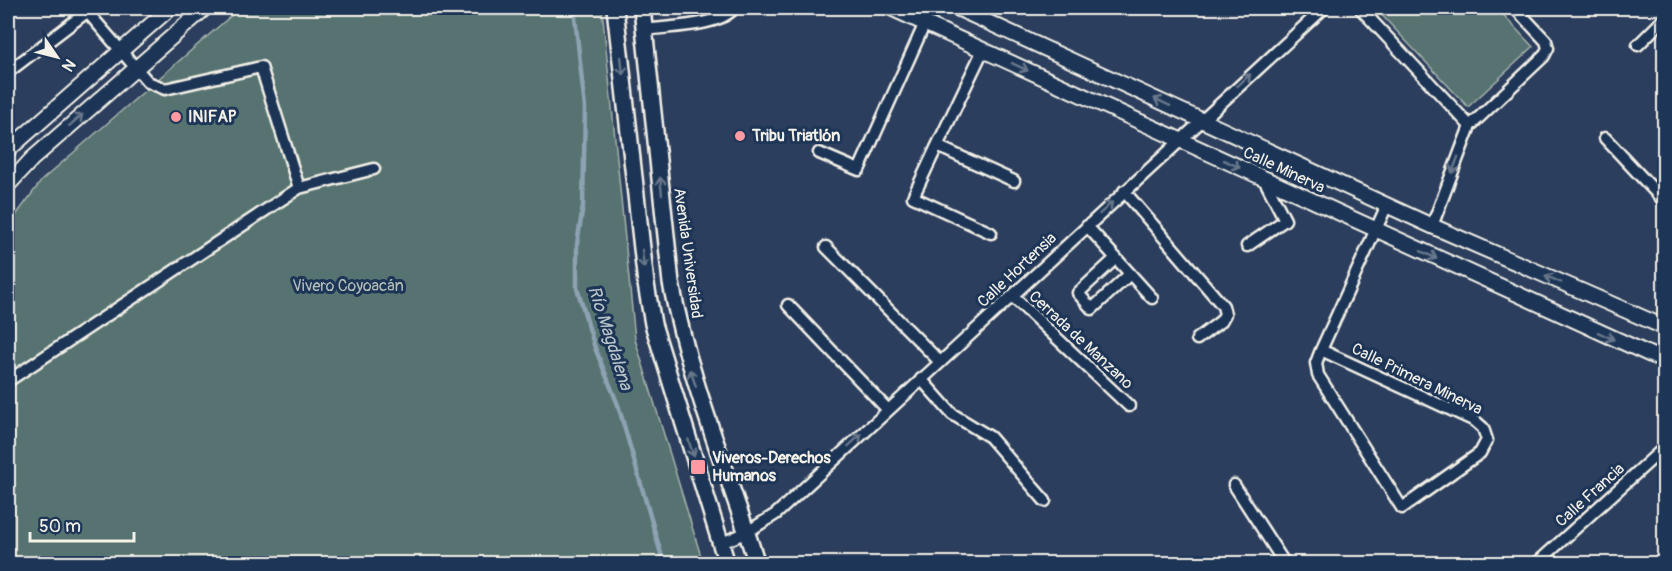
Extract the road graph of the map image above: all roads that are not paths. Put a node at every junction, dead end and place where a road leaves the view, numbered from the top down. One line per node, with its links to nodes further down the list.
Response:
1 (170, 8): 16 (street)
2 (205, 8): 18 (street)
3 (615, 8): 59 (main road, one-way to 59)
4 (642, 8): 14 (main road, Avenida Universidad)
5 (734, 8): 14 (street)
6 (891, 8): 13 (street, Calle Minerva)
7 (957, 8): 20 (street, Calle Minerva, one-way to 7)
8 (1324, 8): 20 (street, Calle Hortensia, one-way to 8)
9 (1360, 8): 21 (street)
10 (1515, 8): 21 (street)
11 (88, 9): 16 (street); 19 (street)
12 (1665, 19): 15 (street)
13 (924, 23): 17 (street, Calle Minerva); 26 (street)
14 (644, 30): 58 (main road, Avenida Universidad, one-way to 14)
15 (1638, 45)
16 (121, 49): 18 (street); 25 (street)
17 (982, 50): 23 (street, Calle Minerva, one-way to 23); 24 (street)
18 (136, 68): 30 (street, one-way to 18); 31 (street)
19 (8, 72)
20 (1200, 120): 23 (street, Calle Hortensia); 34 (street, Calle Minerva)
21 (1470, 126): 36 (street, one-way to 36)
22 (1605, 138): 33 (street)
23 (1179, 140): 28 (street, Calle Minerva, one-way to 28); 32 (street, Calle Hortensia)
24 (937, 146): 29 (street); 38 (street)
25 (8, 150)
26 (819, 153)
27 (374, 169): 31 (street)
28 (1264, 179): 37 (street, Calle Minerva); 39 (street)
29 (1014, 181)
30 (8, 185)
31 (299, 188): 52 (street)
32 (1125, 191): 35 (street, Calle Hortensia, one-way to 32); 47 (street)
33 (1665, 201)
34 (1387, 205): 36 (street, Calle Minerva); 37 (street, Calle Primera Minerva)
35 (1087, 226): 41 (street); 43 (street, Calle Hortensia)
36 (1431, 226): 46 (street, Calle Minerva, one-way to 36)
37 (1376, 231): 48 (street, Calle Primera Minerva); 49 (street, Calle Minerva, one-way to 49)
38 (991, 233)
39 (1246, 246)
40 (826, 247): 50 (street)
41 (1116, 258): 42 (street); 42 (street)
42 (1130, 274): 44 (street)
43 (1012, 296): 50 (street, Calle Hortensia); 53 (street, Cerrada de Manzano)
44 (1152, 298)
45 (788, 305): 54 (street)
46 (1665, 327)
47 (1197, 339)
48 (1321, 350): 48 (street, Calle Primera Minerva)
49 (1665, 361)
50 (939, 362): 51 (street, Calle Hortensia)
51 (921, 379): 54 (street, Calle Hortensia); 57 (street)
52 (8, 381)
53 (1129, 406)
54 (888, 410): 58 (street, Calle Hortensia, one-way to 54)
55 (1665, 448): 60 (street, Calle Francia)
56 (1234, 485): 63 (street)
57 (1045, 501)
58 (747, 532): 59 (street, Calle Hortensia); 62 (main road, Avenida Universidad)
59 (722, 543): 61 (main road)
60 (1540, 562)
61 (728, 564)
62 (757, 564)
63 (1284, 564)

